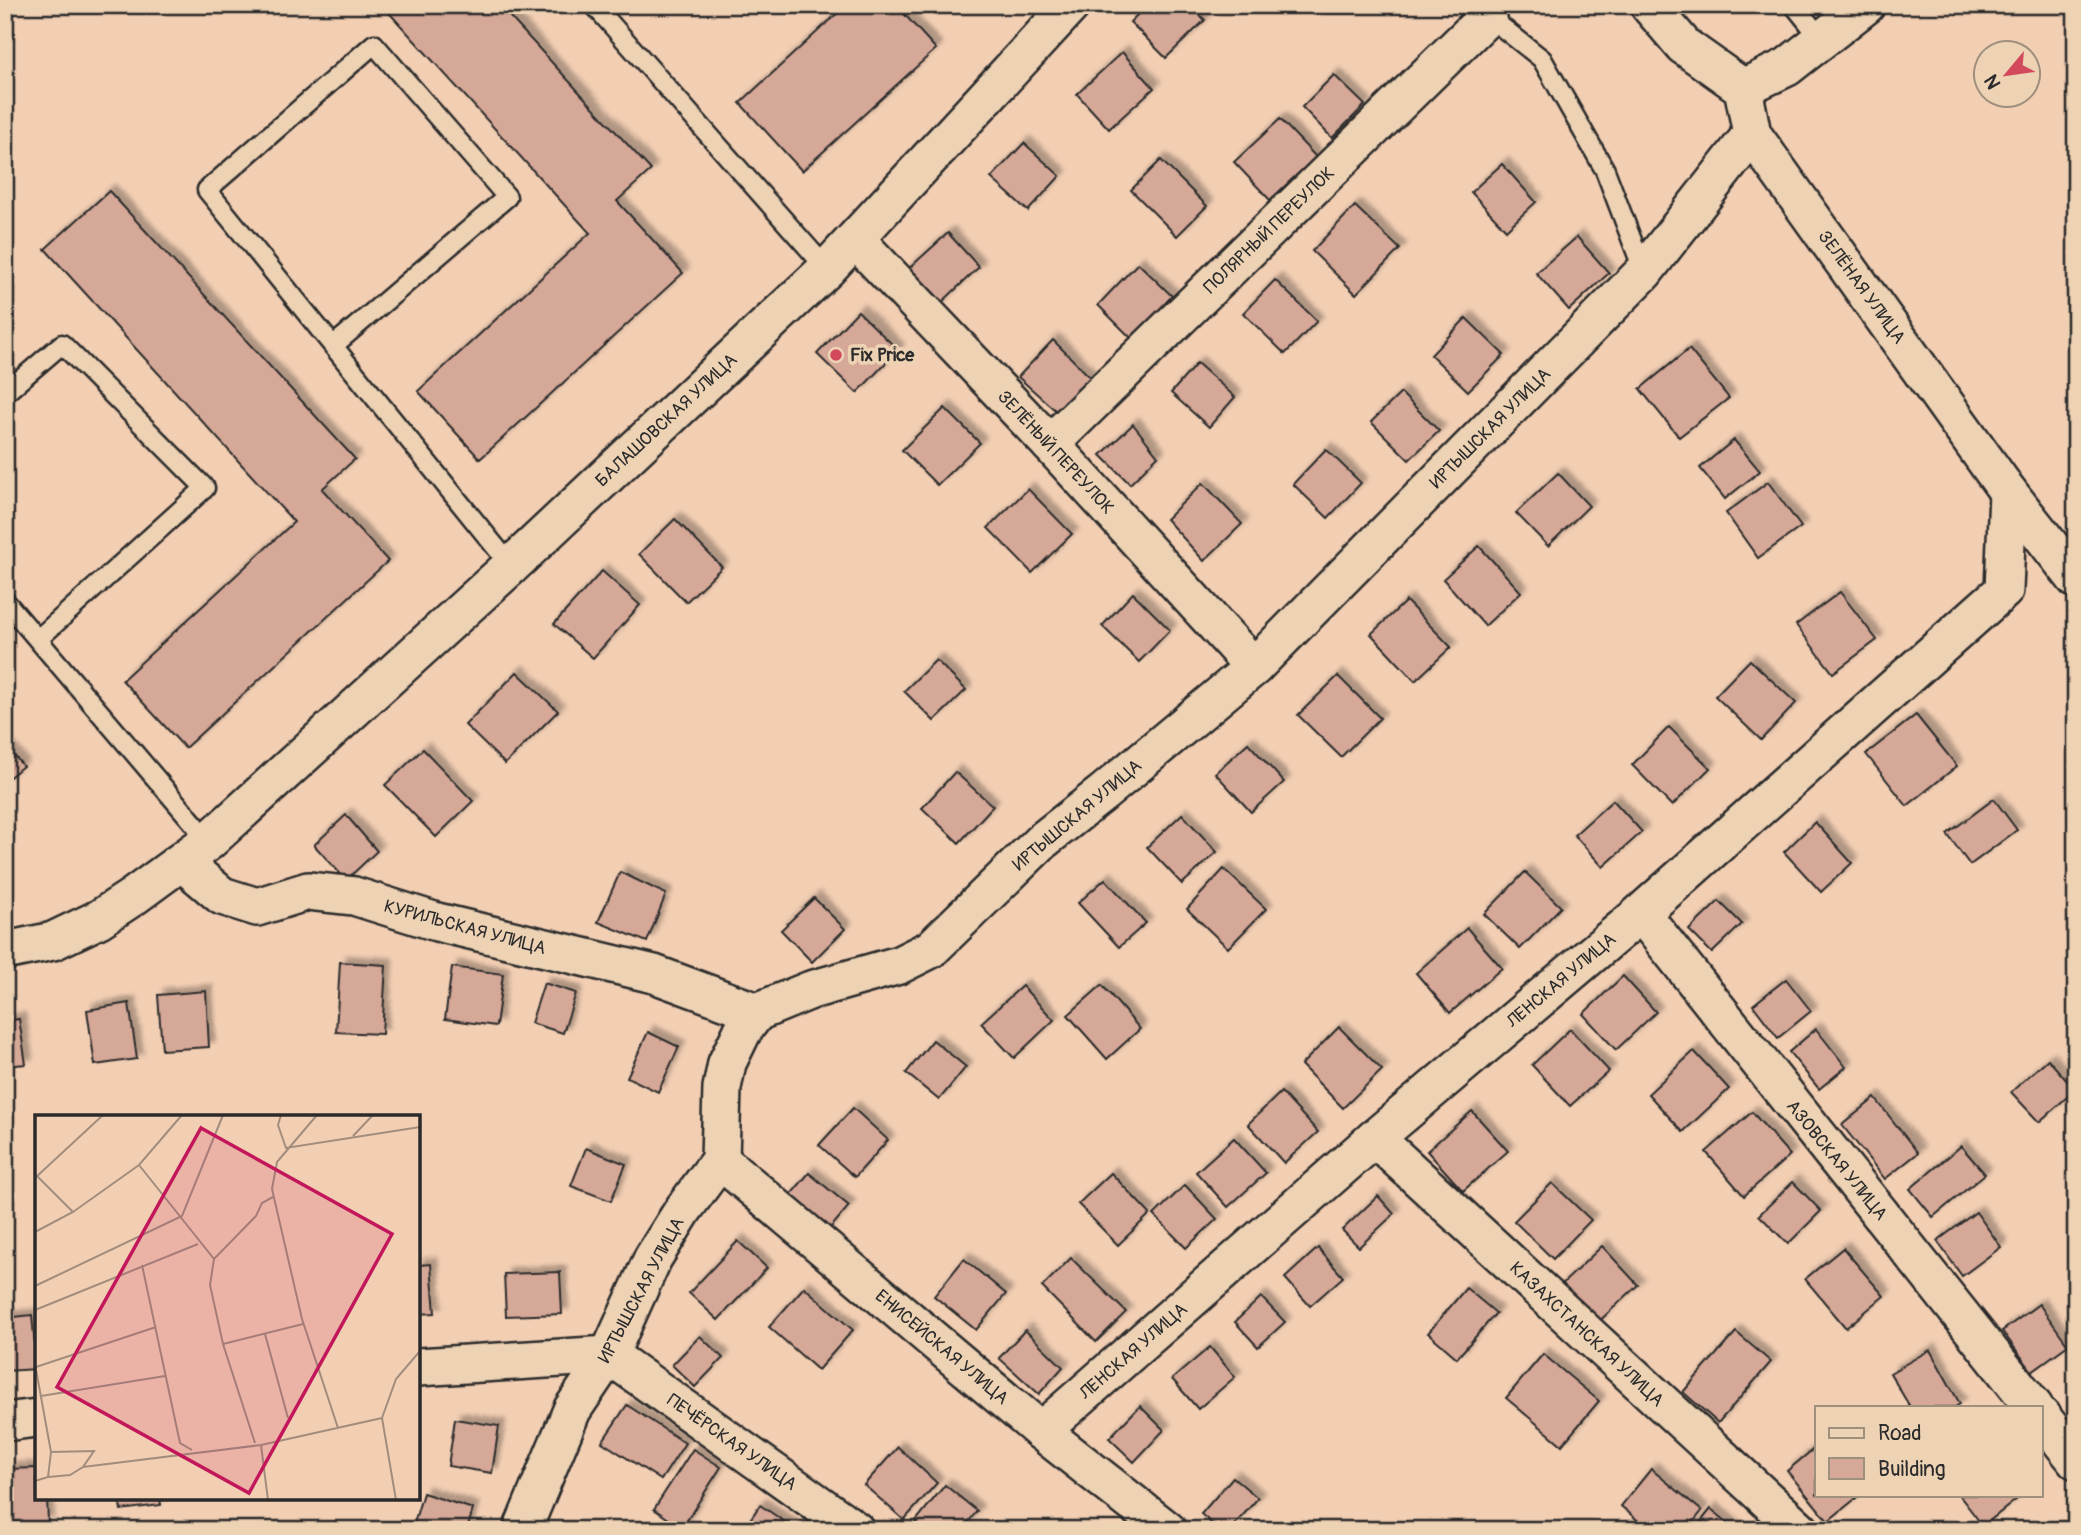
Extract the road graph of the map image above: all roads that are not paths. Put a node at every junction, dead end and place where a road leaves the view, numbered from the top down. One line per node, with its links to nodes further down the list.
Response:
1 (594, 5): 11 (lane)
2 (1071, 5): 10 (street, БАЛАШОВСКАЯ УЛИЦА)
3 (1649, 5): 8 (street)
4 (1794, 5): 7 (lane)
5 (1866, 5): 7 (street)
6 (1482, 11): 12 (lane); 15 (street, ПОЛЯРНЫЙ ПЕРЕУЛОК)
7 (1822, 40): 8 (street)
8 (1743, 88): 9 (street, ЗЕЛЁНАЯ УЛИЦА)
9 (1752, 134): 12 (street, ИРТЫШСКАЯ УЛИЦА); 16 (street, ЗЕЛЁНАЯ УЛИЦА)
10 (856, 240): 11 (street, БАЛАШОВСКАЯ УЛИЦА); 15 (street, ЗЕЛЁНЫЙ ПЕРЕУЛОК)
11 (827, 269): 17 (street, БАЛАШОВСКАЯ УЛИЦА)
12 (1644, 272): 21 (street, ИРТЫШСКАЯ УЛИЦА)
13 (333, 346): 13 (lane); 17 (lane)
14 (5, 394): 20 (lane)
15 (1051, 444): 21 (street, ЗЕЛЁНЫЙ ПЕРЕУЛОК)
16 (2008, 492): 18 (street, ЗЕЛЁНАЯ УЛИЦА); 23 (street, ЛЕНСКАЯ УЛИЦА)
17 (511, 566): 22 (street, БАЛАШОВСКАЯ УЛИЦА)
18 (2076, 579)
19 (5, 601): 20 (lane)
20 (38, 639): 22 (lane)
21 (1254, 667): 25 (street, ИРТЫШСКАЯ УЛИЦА)
22 (195, 852): 24 (street, БАЛАШОВСКАЯ УЛИЦА); 25 (street, КУРИЛЬСКАЯ УЛИЦА)
23 (1641, 913): 26 (street, ЛЕНСКАЯ УЛИЦА); 30 (street, АЗОВСКАЯ УЛИЦА)
24 (5, 951)
25 (757, 1012): 27 (street)
26 (1375, 1138): 34 (street, ЛЕНСКАЯ УЛИЦА); 39 (street, КАЗАХСТАНСКАЯ УЛИЦА)
27 (720, 1160): 28 (street, ИРТЫШСКАЯ УЛИЦА); 34 (street, ЕНИСЕЙСКАЯ УЛИЦА)
28 (609, 1355): 29 (street); 36 (street, ИРТЫШСКАЯ УЛИЦА); 37 (street, ПЕЧЁРСКАЯ УЛИЦА)
29 (420, 1367)
30 (2033, 1406)
31 (2042, 1417): 35 (street)
32 (35, 1418): 33 (street)
33 (5, 1422)
34 (1041, 1432): 38 (street, ЕНИСЕЙСКАЯ УЛИЦА)
35 (2076, 1460)
36 (522, 1530)
37 (855, 1530)
38 (1167, 1530)
39 (1800, 1530)

